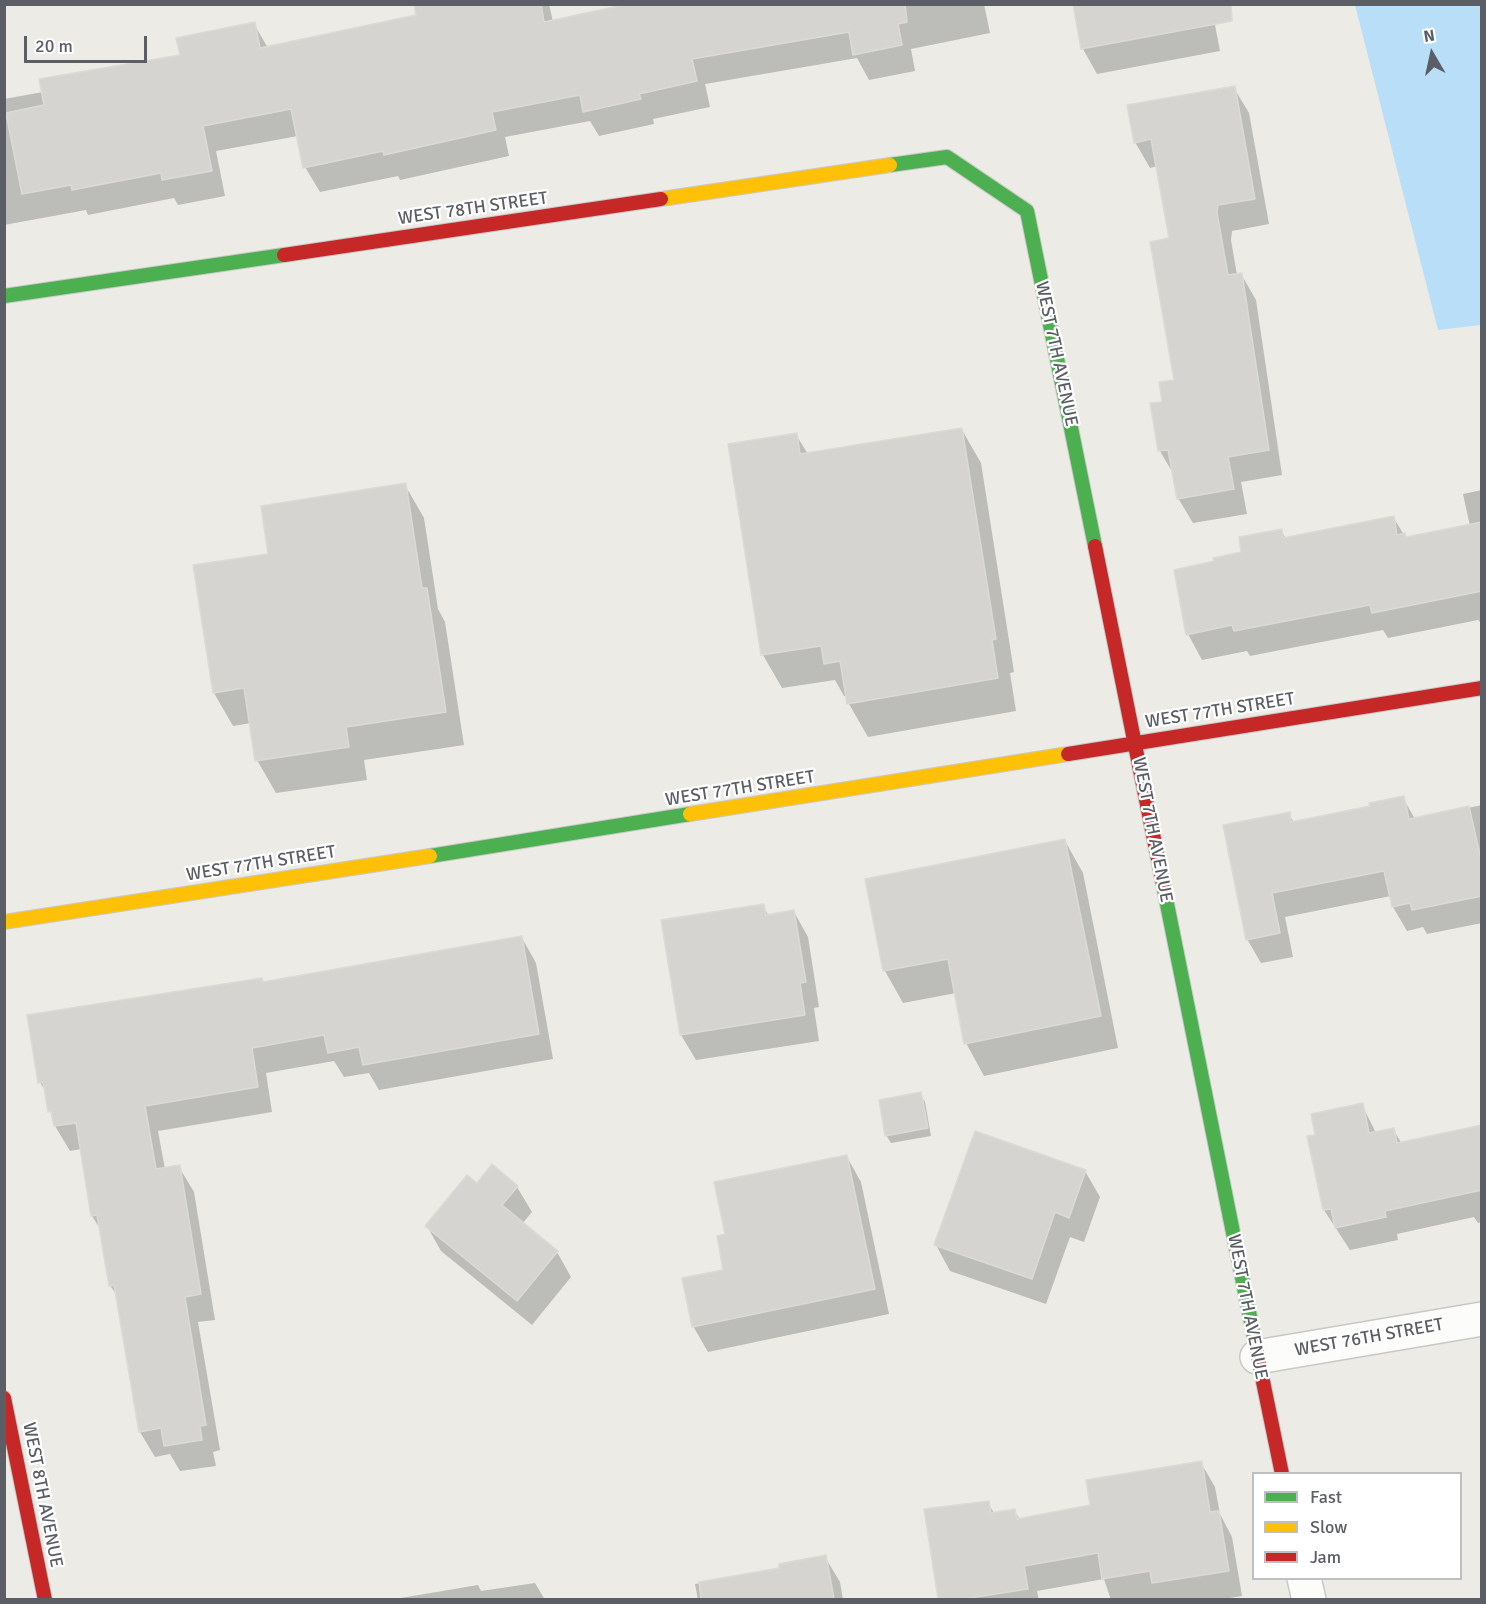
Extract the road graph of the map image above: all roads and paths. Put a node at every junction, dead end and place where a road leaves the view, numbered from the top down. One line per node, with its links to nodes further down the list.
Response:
1 (947, 157): 2 (street, WEST 78TH STREET); 4 (street, WEST 7TH AVENUE)
2 (4, 296)
3 (1482, 688): 4 (street, WEST 77TH STREET)
4 (1135, 743): 5 (street, WEST 77TH STREET); 7 (street, WEST 7TH AVENUE)
5 (4, 922)
6 (1482, 1319): 7 (street, WEST 76TH STREET)
7 (1257, 1357): 9 (street, WEST 7TH AVENUE)
8 (4, 1398): 11 (street, WEST 8TH AVENUE)
9 (1282, 1472)
10 (1304, 1580): 12 (street)
11 (45, 1599)
12 (1309, 1599)

